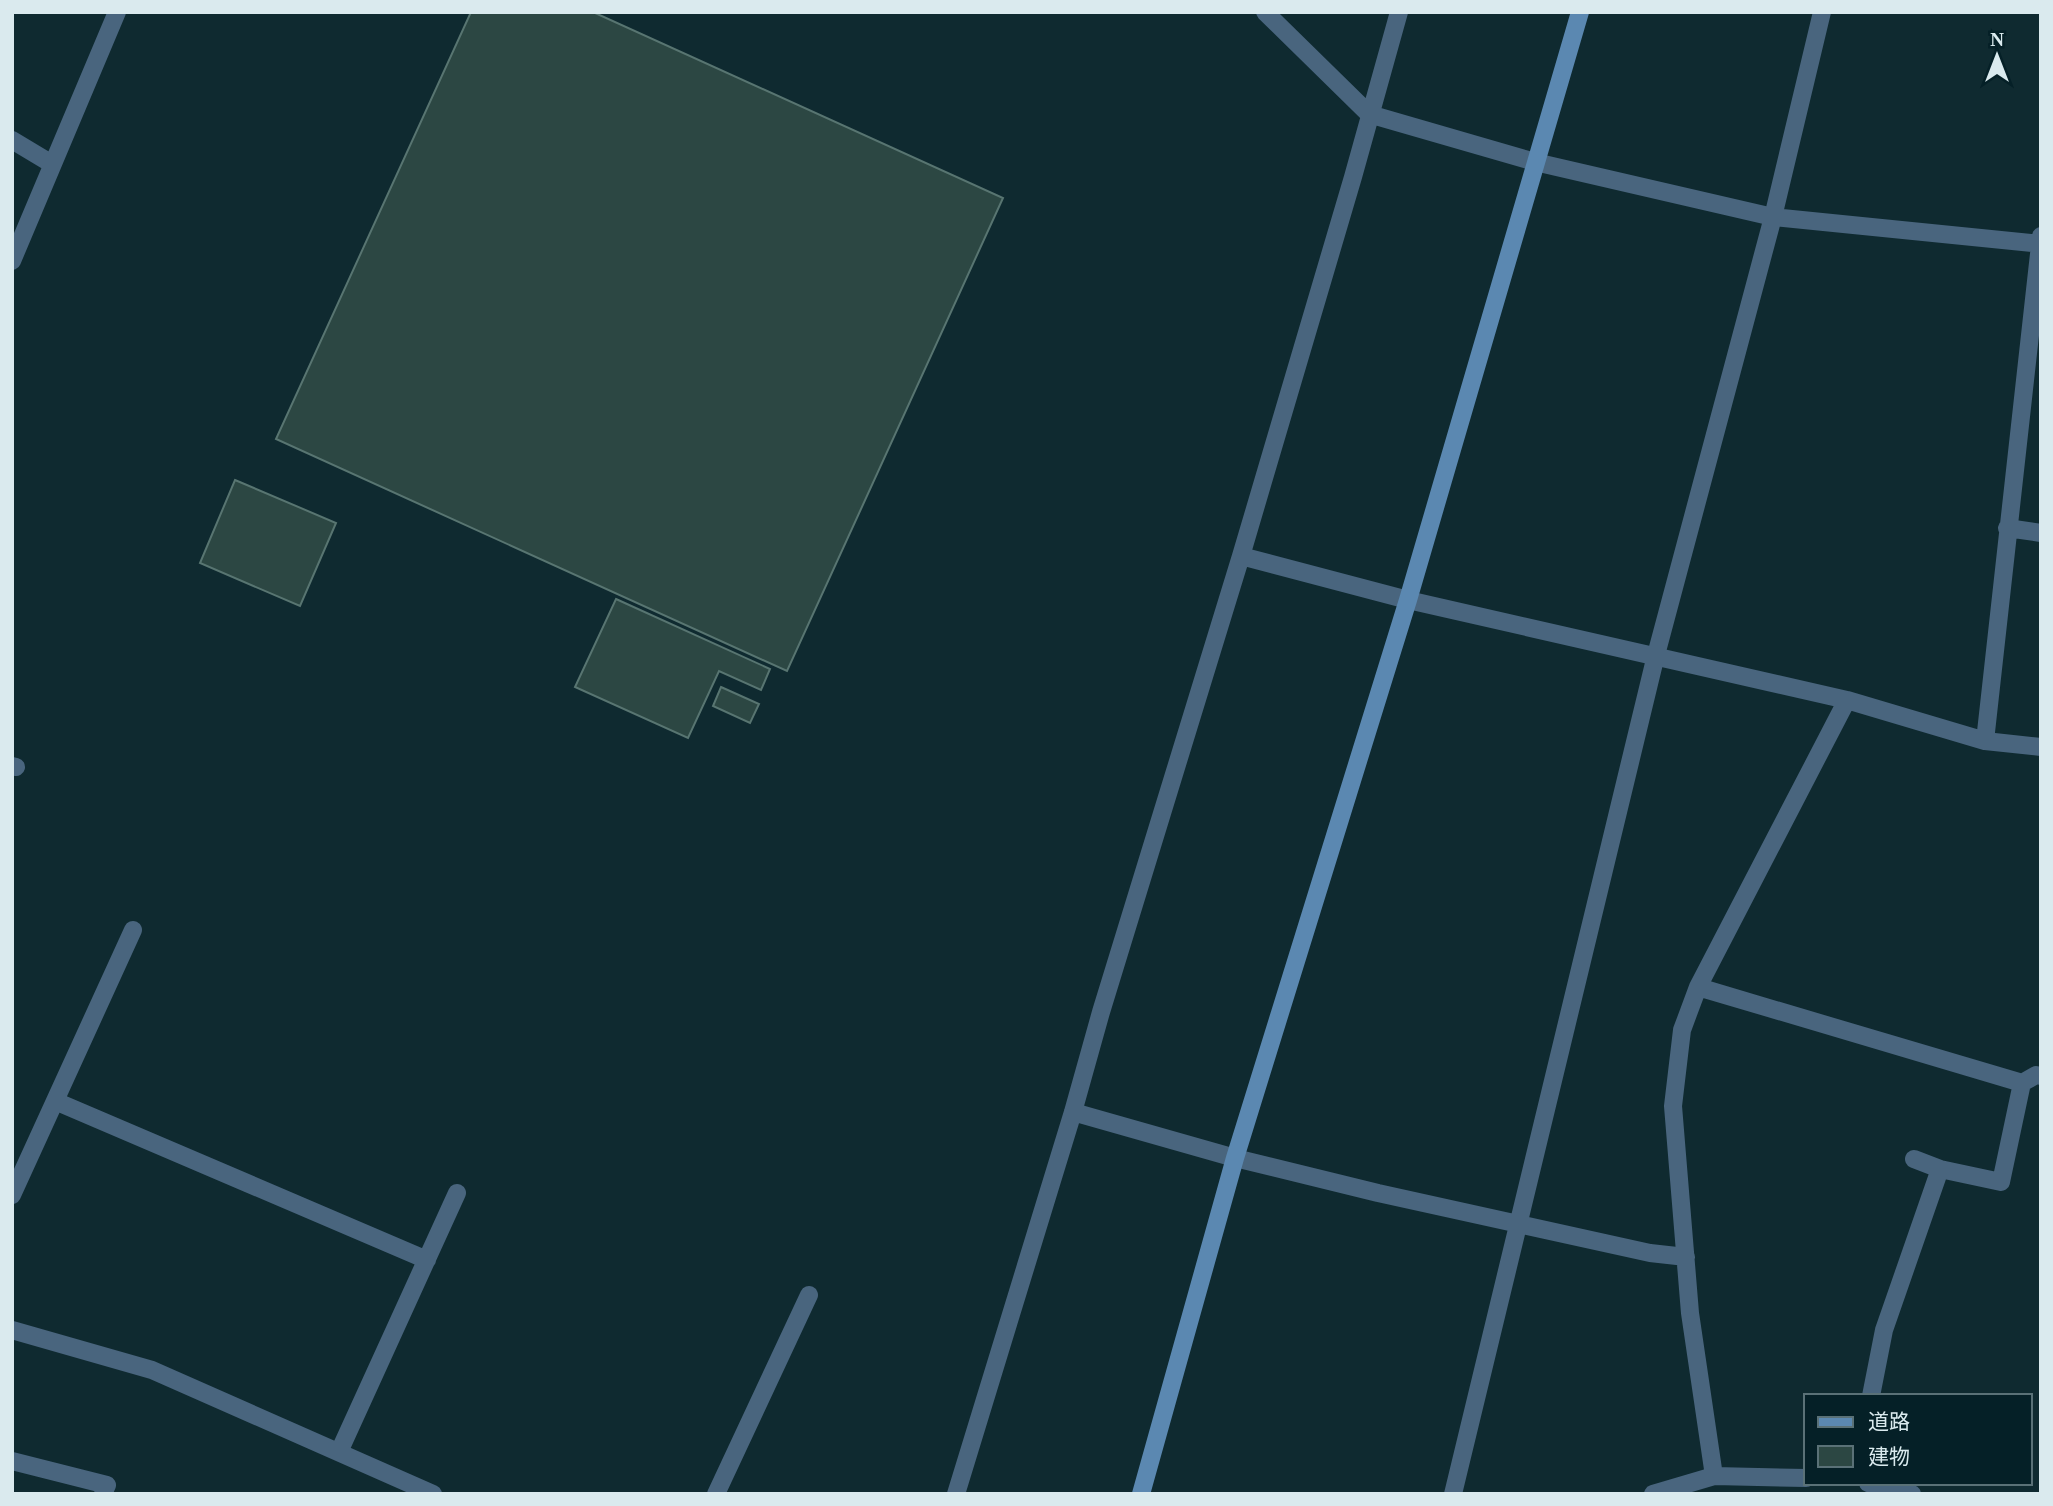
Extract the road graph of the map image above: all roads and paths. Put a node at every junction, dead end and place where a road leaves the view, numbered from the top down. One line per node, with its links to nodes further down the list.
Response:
1 (117, 12): 9 (street)
2 (1265, 12): 6 (street)
3 (1399, 12): 6 (street)
4 (1580, 12): 8 (street)
5 (1822, 12): 10 (street)
6 (1369, 114): 8 (street); 15 (street)
7 (12, 140): 9 (street)
8 (1535, 162): 10 (street); 16 (street)
9 (52, 164): 12 (street)
10 (1773, 217): 11 (street); 17 (street)
11 (2040, 242): 13 (street)
12 (12, 261)
13 (2007, 528): 14 (street); 19 (street)
14 (2041, 533)
15 (1241, 556): 16 (street); 26 (street)
16 (1408, 600): 17 (street); 27 (street)
17 (1656, 655): 18 (street); 32 (street)
18 (1847, 700): 19 (street); 22 (street)
19 (1984, 741): 20 (street)
20 (2041, 747)
21 (133, 930): 25 (street)
22 (1698, 987): 24 (street); 33 (street)
23 (2041, 1076): 24 (street)
24 (2022, 1083): 29 (street)
25 (55, 1101): 31 (street); 34 (street)
26 (1073, 1112): 27 (street); 47 (street)
27 (1235, 1158): 32 (street); 48 (street)
28 (1914, 1159): 29 (street)
29 (1940, 1168): 37 (street)
30 (457, 1193): 34 (street)
31 (12, 1195)
32 (1518, 1224): 33 (street); 49 (street)
33 (1686, 1257): 40 (street)
34 (427, 1260): 38 (street)
35 (809, 1295): 46 (street)
36 (12, 1329): 38 (street)
37 (1871, 1394)
38 (339, 1452): 45 (street)
39 (12, 1461): 44 (street)
40 (1713, 1476): 43 (street); 50 (street)
41 (1804, 1479): 43 (street)
42 (1876, 1485): 51 (street)
43 (1785, 1486)
44 (103, 1494)
45 (433, 1494)
46 (716, 1494)
47 (956, 1494)
48 (1141, 1494)
49 (1453, 1494)
50 (1653, 1494)
51 (1912, 1494)

